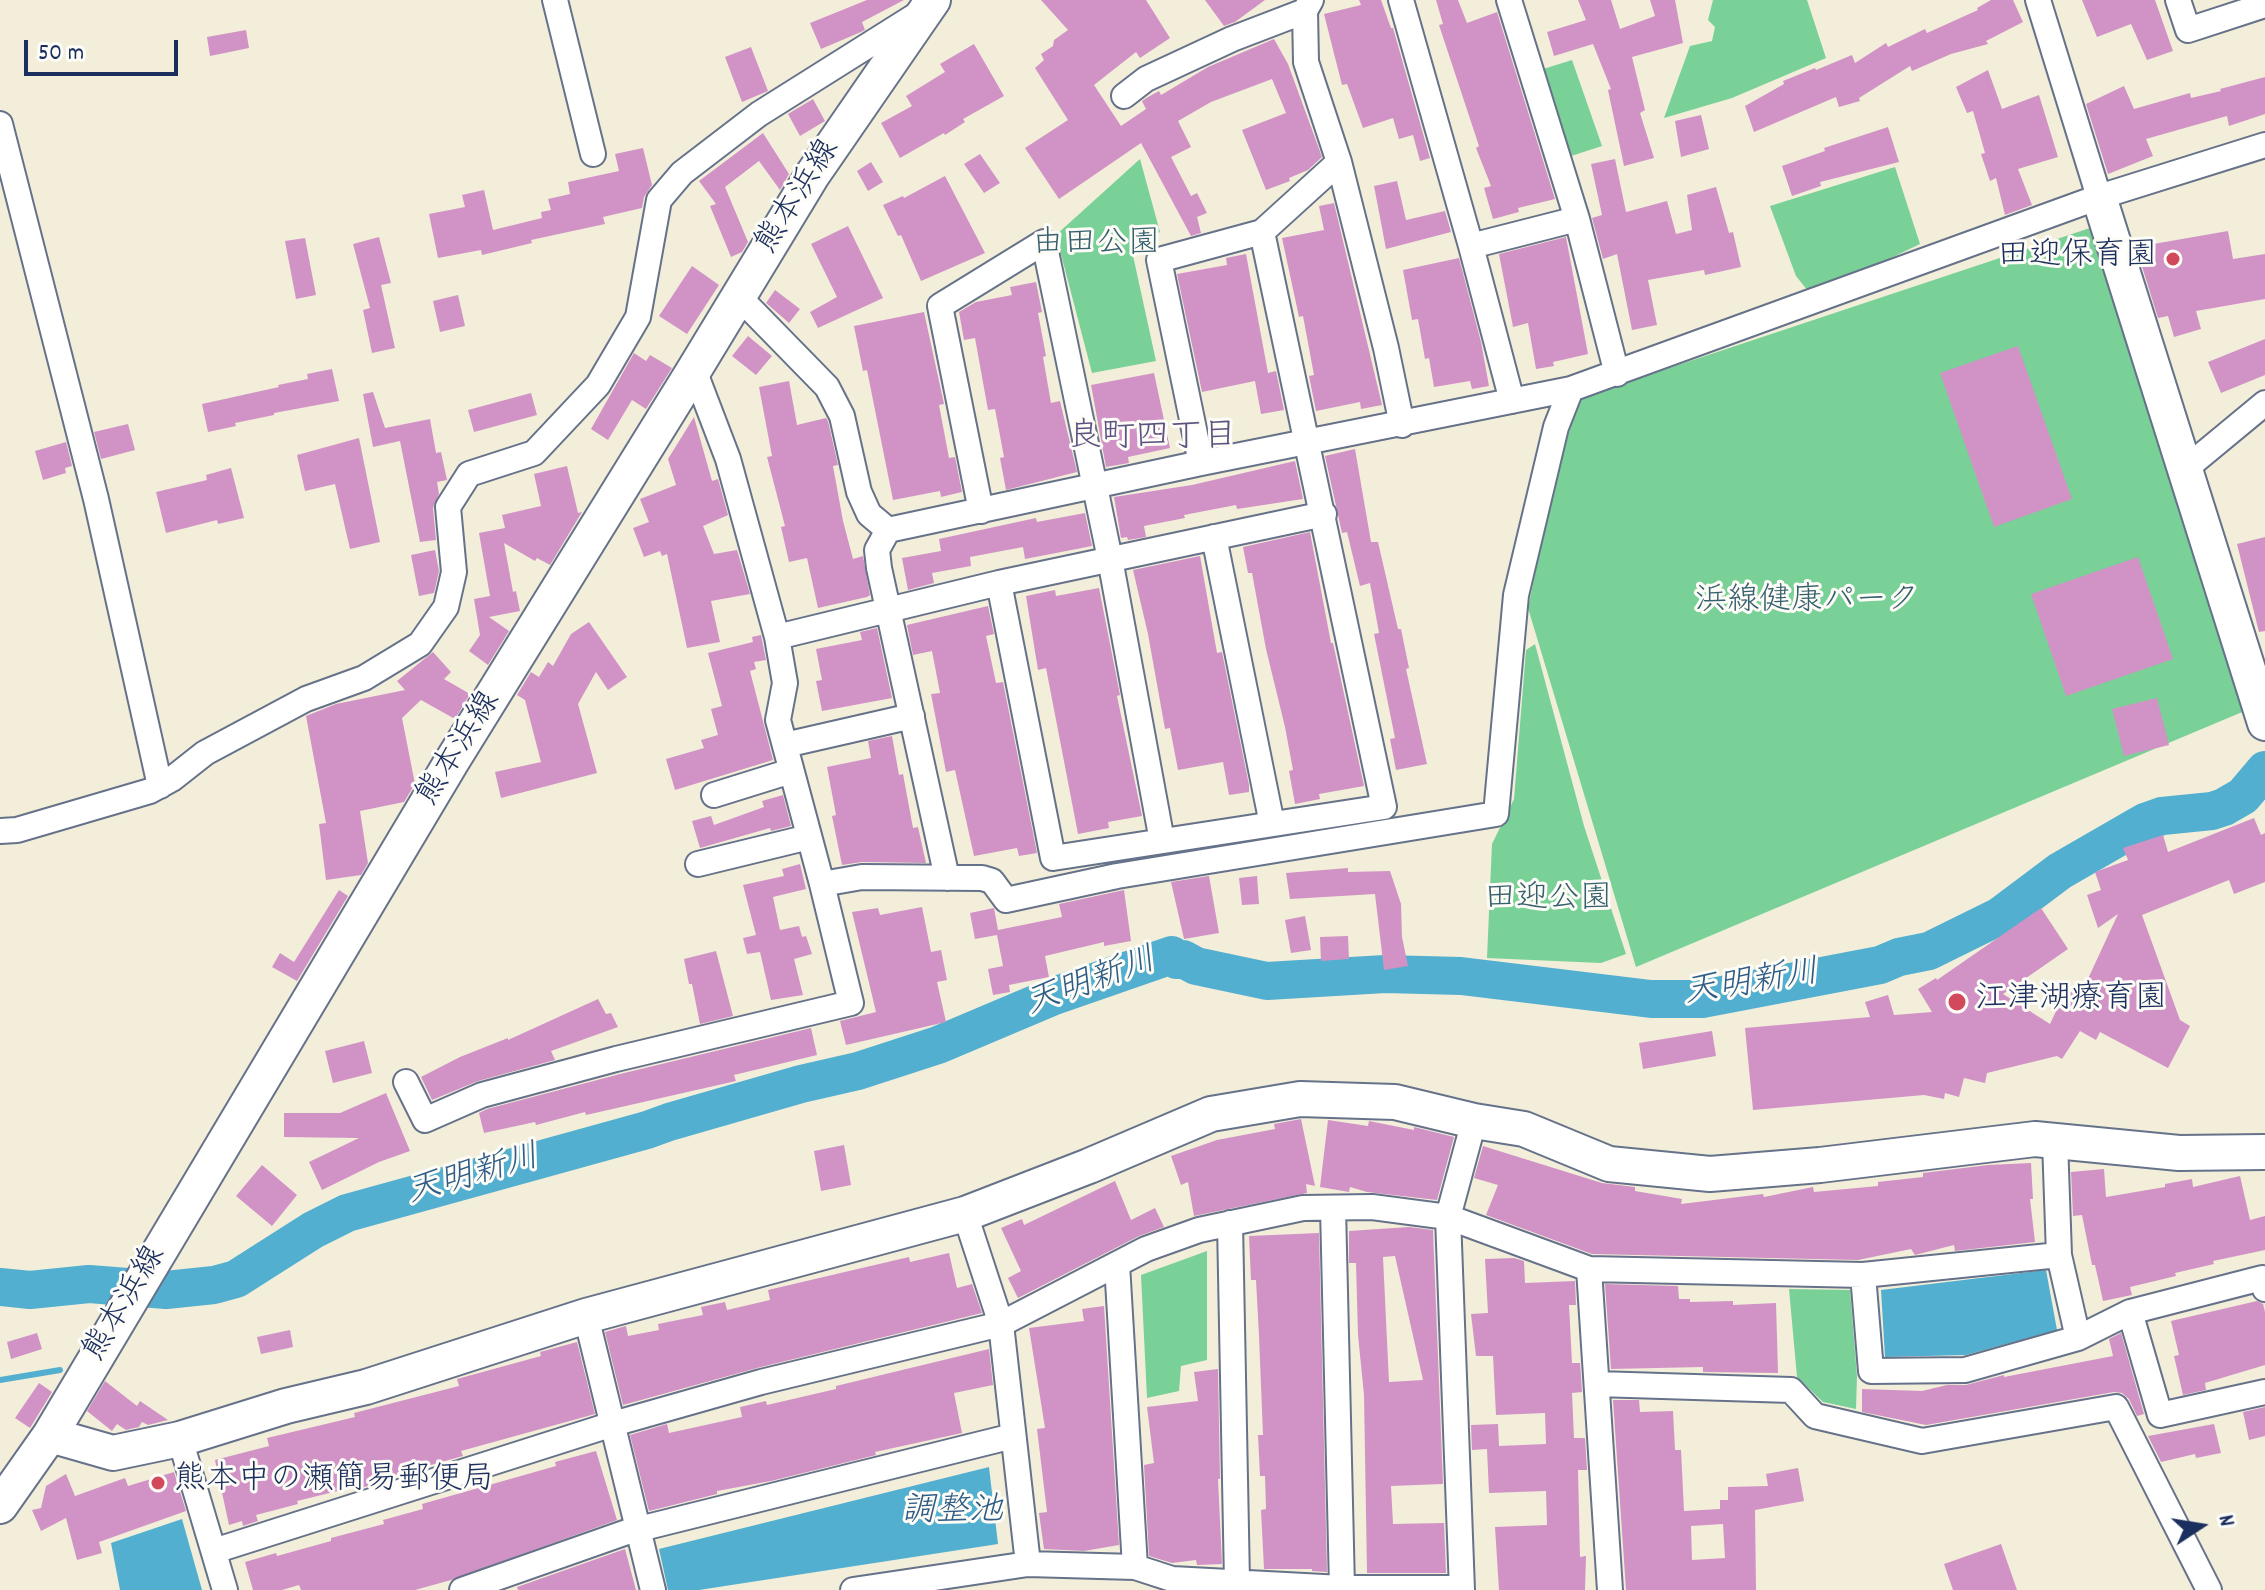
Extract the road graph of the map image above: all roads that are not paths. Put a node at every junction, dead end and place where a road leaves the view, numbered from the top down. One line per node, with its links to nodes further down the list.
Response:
1 (555, 0): 12 (street)
2 (1401, 0): 17 (street)
3 (1509, 0): 15 (street)
4 (2038, 0): 14 (street)
5 (2178, 0): 7 (street)
6 (930, 4): 18 (street, 熊本浜線); 41 (street)
7 (2265, 5)
8 (1308, 6): 9 (street); 13 (street)
9 (1124, 96)
10 (0, 124): 41 (street)
11 (2265, 145): 14 (street)
12 (593, 154)
13 (1339, 162): 16 (street); 24 (street)
14 (2099, 197): 20 (street); 27 (street)
15 (1577, 219): 17 (street); 20 (street)
16 (1262, 232): 25 (street); 26 (street)
17 (1471, 246): 22 (street)
18 (739, 297): 19 (street, 熊本浜線); 31 (street)
19 (694, 370): 36 (street); 70 (street, 熊本浜線)
20 (1617, 374): 21 (street)
21 (1571, 389): 22 (street); 48 (street)
22 (1512, 401): 24 (street)
23 (2265, 403): 27 (street)
24 (1402, 425): 25 (street)
25 (1309, 443): 26 (street); 30 (street)
26 (1201, 463): 28 (street)
27 (2184, 470): 38 (street)
28 (1095, 488): 29 (street); 29 (street); 33 (street)
29 (981, 511): 31 (street)
30 (1324, 514): 32 (street); 43 (street)
31 (888, 530): 35 (street)
32 (1214, 537): 33 (street); 43 (street)
33 (1110, 559): 34 (street); 46 (street)
34 (999, 583): 35 (street); 46 (street)
35 (889, 611): 36 (street); 37 (street)
36 (777, 637): 39 (street)
37 (912, 716): 39 (street); 48 (street)
38 (2264, 721)
39 (785, 745): 40 (street)
40 (791, 771): 42 (street); 45 (street)
41 (160, 786): 44 (street)
42 (714, 795)
43 (1272, 824): 46 (street)
44 (0, 831)
45 (809, 837): 47 (street); 49 (street)
46 (1162, 841)
47 (698, 864)
48 (947, 878): 49 (street)
49 (822, 884): 50 (street)
50 (406, 1082)
51 (1474, 1121): 52 (street); 55 (street); 56 (street)
52 (2055, 1141): 53 (street); 58 (street)
53 (2265, 1152)
54 (1333, 1208): 56 (street); 57 (street); 79 (street)
55 (965, 1214): 64 (street); 65 (street)
56 (1448, 1217): 60 (street); 80 (street)
57 (1230, 1223): 59 (street); 78 (street)
58 (2059, 1255): 61 (street); 66 (street)
59 (1117, 1264): 65 (street); 77 (street)
60 (1589, 1269): 61 (street); 67 (street)
61 (1863, 1275): 66 (street)
62 (2265, 1289): 63 (street)
63 (2130, 1312): 66 (street); 68 (street)
64 (586, 1316): 69 (street); 72 (street)
65 (1001, 1324): 69 (street); 71 (street)
66 (2078, 1338)
67 (1597, 1384): 85 (street); 86 (street)
68 (2265, 1392)
69 (613, 1424): 74 (street); 75 (street)
70 (50, 1435): 72 (street); 73 (street, 熊本浜線)
71 (1013, 1436): 74 (street); 76 (street)
72 (180, 1439): 75 (street)
73 (0, 1506)
74 (637, 1530): 82 (street); 83 (street)
75 (214, 1551): 81 (street)
76 (1028, 1564): 77 (street); 84 (street)
77 (1135, 1567): 78 (street)
78 (1237, 1582): 79 (street)
79 (1342, 1588): 80 (street)
80 (1462, 1589)
81 (225, 1590)
82 (462, 1590)
83 (653, 1590)
84 (853, 1590)
85 (1610, 1590)
86 (2209, 1590)

